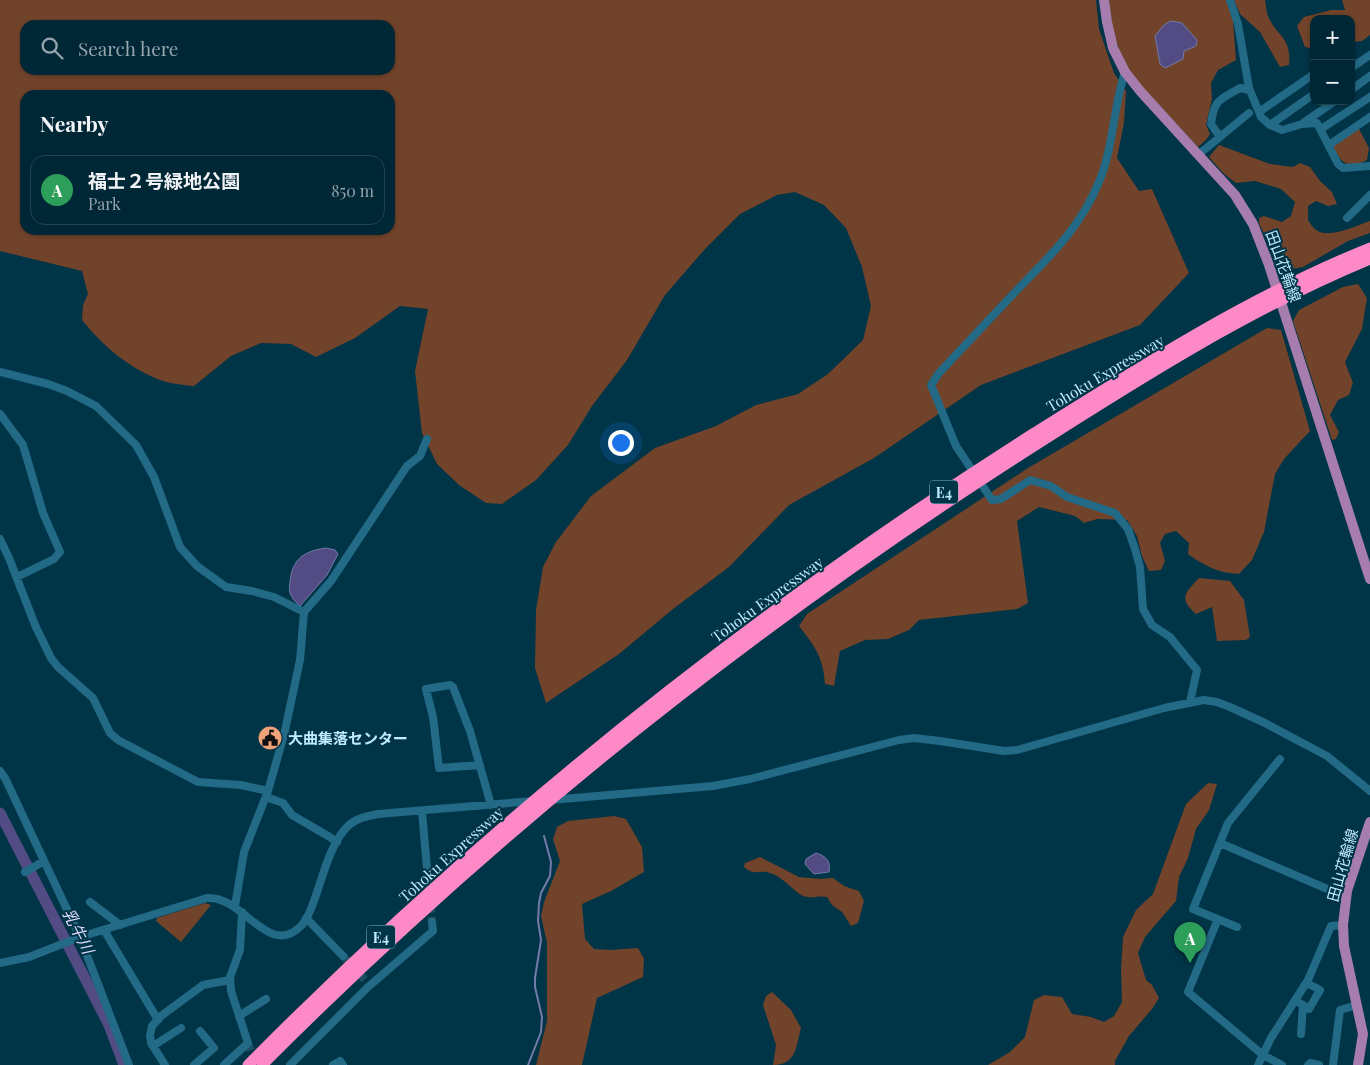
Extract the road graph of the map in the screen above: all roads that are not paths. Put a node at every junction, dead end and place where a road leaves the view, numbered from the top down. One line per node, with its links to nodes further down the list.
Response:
1 (1104, 0): 5 (main road, 田山花輪線)
2 (1230, 0): 9 (street)
3 (1370, 56): 4 (street)
4 (1355, 65)
5 (1125, 72): 21 (main road, 田山花輪線); 34 (street)
6 (1370, 76): 8 (street)
7 (1310, 77): 13 (street)
8 (1355, 87)
9 (1249, 90): 13 (street); 19 (street)
10 (1310, 97): 17 (street)
11 (1370, 97): 18 (street)
12 (1328, 105): 16 (street)
13 (1259, 112): 17 (street)
14 (1249, 113): 19 (street)
15 (1370, 117): 20 (street)
16 (1302, 124): 17 (street); 18 (street)
17 (1270, 125)
18 (1321, 129): 20 (street)
19 (1220, 137): 21 (street)
20 (1329, 145): 22 (street)
21 (1198, 155): 32 (main road, 田山花輪線)
22 (1370, 166)
23 (1370, 195): 24 (street)
24 (1347, 218)
25 (1370, 248): 79 (highway, Tohoku Expressway / E4)
26 (1370, 258): 80 (highway, Tohoku Expressway / E4)
27 (0, 372): 33 (street)
28 (0, 414): 31 (street)
29 (427, 439): 33 (street)
30 (0, 539): 31 (street)
31 (17, 578): 39 (street)
32 (1370, 580)
33 (304, 612): 39 (street)
34 (1190, 702): 38 (street); 40 (street)
35 (1280, 759): 44 (street)
36 (480, 765): 36 (street); 40 (street)
37 (0, 771): 45 (street)
38 (1370, 791)
39 (267, 794): 43 (street); 50 (street)
40 (491, 805): 41 (street)
41 (422, 810): 43 (street); 46 (street)
42 (1370, 822): 48 (main road, 田山花輪線)
43 (337, 842): 52 (street)
44 (1220, 843): 48 (street); 53 (street)
45 (41, 863): 47 (street); 59 (street)
46 (427, 869)
47 (25, 872)
48 (1346, 897): 57 (main road, 田山花輪線)
49 (90, 902): 55 (street)
50 (235, 906): 51 (street); 55 (street)
51 (242, 912): 52 (street); 62 (street)
52 (306, 918): 60 (street)
53 (1218, 919): 56 (street); 74 (street)
54 (432, 922): 81 (street)
55 (120, 925): 58 (street)
56 (1237, 926)
57 (1342, 926): 63 (street); 66 (main road, 田山花輪線)
58 (104, 930): 59 (street); 69 (street)
59 (77, 939): 61 (street); 75 (street)
60 (343, 956)
61 (0, 963)
62 (230, 980): 68 (street); 69 (street)
63 (1307, 983): 65 (street); 67 (street)
64 (266, 999): 68 (street)
65 (1295, 1000): 67 (street); 74 (street)
66 (1357, 1005): 88 (street); 89 (main road, 田山花輪線)
67 (1303, 1006): 72 (street)
68 (239, 1016): 78 (street)
69 (158, 1020): 73 (street)
70 (181, 1028): 73 (street)
71 (200, 1031): 77 (street)
72 (1301, 1034)
73 (153, 1046): 76 (street)
74 (1263, 1055): 84 (street); 85 (street)
75 (129, 1065)
76 (165, 1065)
77 (194, 1065)
78 (224, 1065)
79 (248, 1065)
80 (262, 1065)
81 (290, 1065)
82 (333, 1065): 83 (street)
83 (343, 1065)
84 (1258, 1065)
85 (1282, 1065)
86 (1308, 1065): 87 (street)
87 (1319, 1065)
88 (1333, 1065)
89 (1358, 1065)

